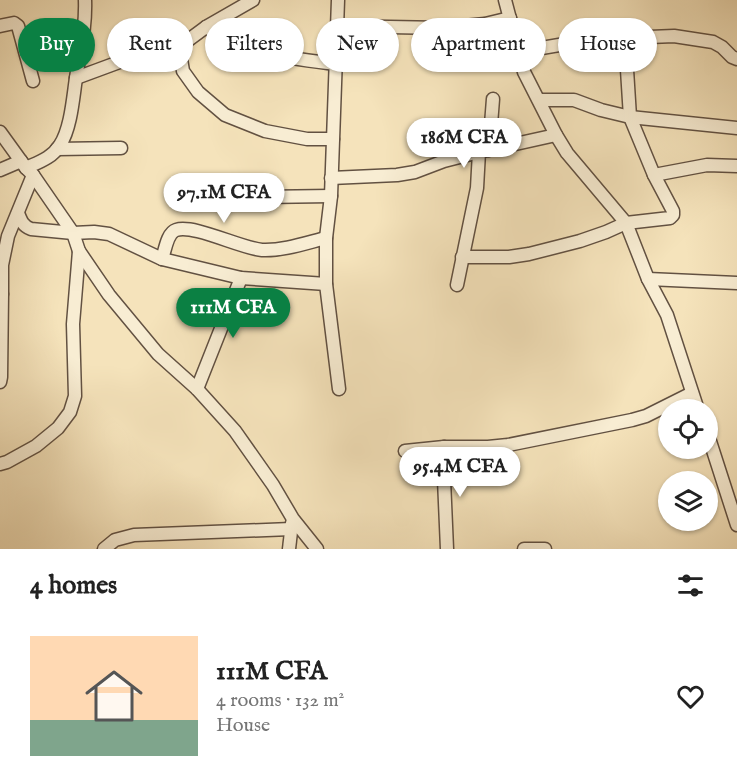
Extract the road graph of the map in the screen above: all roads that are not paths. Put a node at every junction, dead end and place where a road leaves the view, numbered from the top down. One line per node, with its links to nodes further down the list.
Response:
1 (85, 0): 16 (street)
2 (253, 0): 5 (street)
3 (338, 0): 6 (street)
4 (509, 0): 7 (street)
5 (222, 18)
6 (337, 18)
7 (510, 18)
8 (0, 26): 17 (street)
9 (657, 37): 10 (street)
10 (737, 59)
11 (107, 67): 16 (street)
12 (184, 72): 24 (street)
13 (335, 72): 24 (street)
14 (524, 72): 19 (street)
15 (627, 72): 20 (street)
16 (76, 78): 26 (street)
17 (33, 81)
18 (493, 99): 27 (street)
19 (539, 100): 20 (street); 23 (street)
20 (630, 117): 21 (street); 31 (street)
21 (737, 128)
22 (0, 132): 29 (street)
23 (556, 135): 27 (street); 36 (street)
24 (333, 139): 32 (street)
25 (122, 148): 26 (street)
26 (57, 149): 29 (street)
27 (484, 151): 32 (street); 40 (street)
28 (737, 166): 31 (street)
29 (26, 168): 30 (street); 35 (street); 37 (street)
30 (0, 170)
31 (654, 175): 36 (street)
32 (331, 178): 34 (street)
33 (244, 194): 34 (street)
34 (331, 196): 38 (street)
35 (18, 213): 37 (street); 47 (street)
36 (626, 223): 40 (street); 43 (street)
37 (73, 233): 39 (street); 41 (street)
38 (326, 238): 41 (street); 45 (street)
39 (79, 251): 49 (street); 56 (street)
40 (462, 257): 46 (street)
41 (162, 259): 42 (street)
42 (241, 278): 45 (street); 49 (street)
43 (648, 279): 44 (street); 51 (street)
44 (737, 283)
45 (326, 284): 50 (street)
46 (457, 285)
47 (1, 294): 48 (street)
48 (0, 382)
49 (197, 389): 57 (street)
50 (339, 389)
51 (693, 393): 52 (street); 53 (street)
52 (695, 399)
53 (444, 447): 54 (street); 62 (street)
54 (405, 450)
55 (716, 459): 58 (street)
56 (0, 464)
57 (292, 524): 59 (street); 60 (street); 61 (street)
58 (737, 525)
59 (104, 549)
60 (289, 549)
61 (317, 549)
62 (447, 549)
63 (524, 549): 64 (street)
64 (545, 549)

